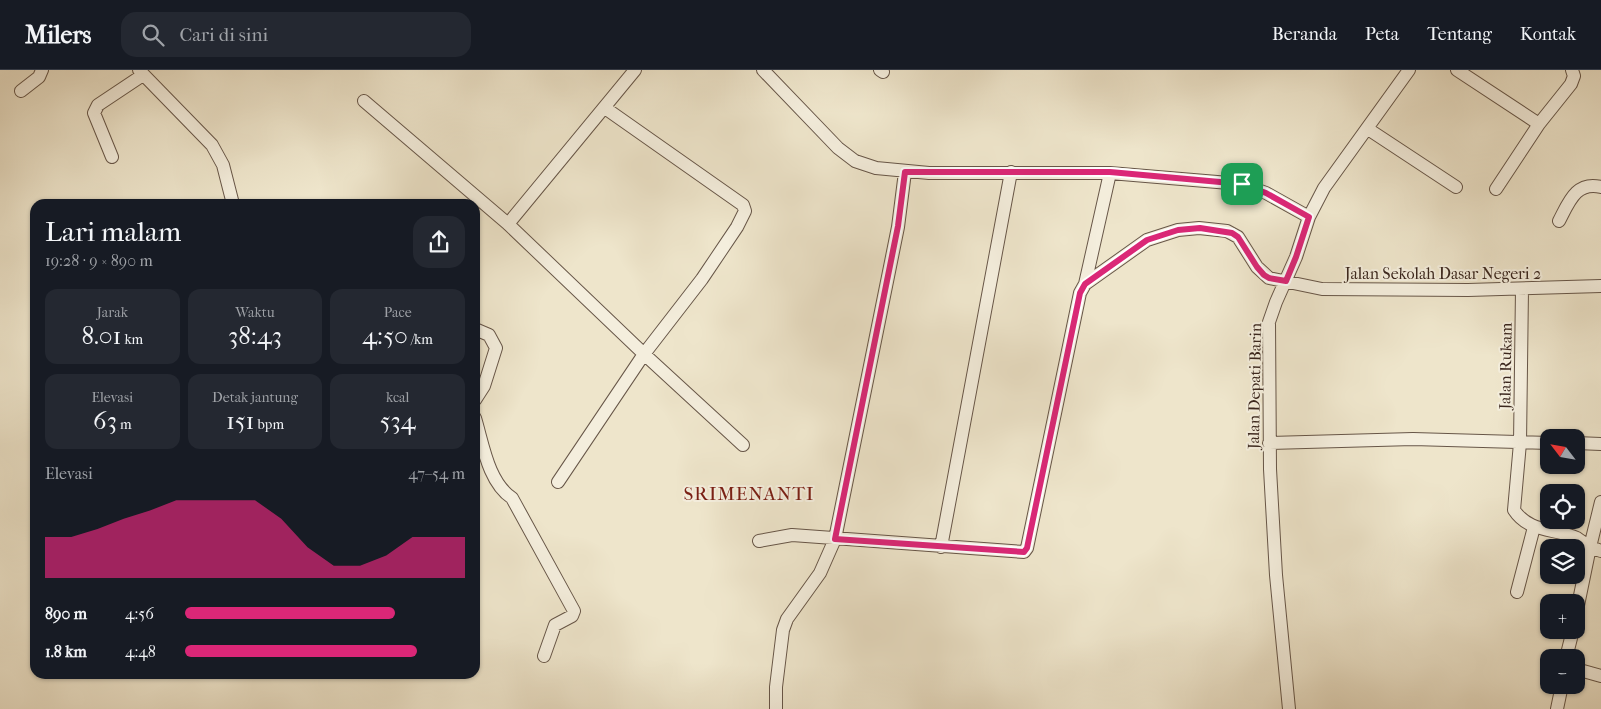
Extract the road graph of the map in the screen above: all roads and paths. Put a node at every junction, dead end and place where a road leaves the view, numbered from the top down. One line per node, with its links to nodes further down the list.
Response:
1 (42, 70): 8 (street)
2 (635, 70): 10 (street)
3 (763, 70): 14 (street)
4 (1409, 70): 12 (street, Jalan Depati Barin)
5 (1457, 70): 11 (street)
6 (1572, 70): 11 (street)
7 (141, 72): 13 (street); 20 (street)
8 (21, 91)
9 (364, 101): 21 (street)
10 (605, 108): 25 (street); 31 (street)
11 (1539, 124): 19 (street)
12 (1368, 129): 17 (street); 23 (street, Jalan Depati Barin)
13 (112, 157)
14 (905, 172): 15 (street); 43 (street)
15 (1011, 172): 16 (street); 45 (street)
16 (1110, 172): 23 (street); 27 (street)
17 (1456, 187)
18 (1601, 187): 24 (street)
19 (1496, 189)
20 (232, 199)
21 (479, 199)
22 (480, 200): 25 (street)
23 (1309, 217): 26 (street, Jalan Depati Barin)
24 (1559, 221)
25 (508, 224): 31 (street)
26 (1286, 281): 27 (street, Jalan Sekolah Dasar Negeri 2); 29 (street, Jalan Sekolah Dasar Negeri 2); 35 (street, Jalan Depati Barin)
27 (1085, 284): 45 (street)
28 (1601, 286): 29 (street, Jalan Sekolah Dasar Negeri 2)
29 (1522, 289): 34 (street, Jalan Rukam)
30 (480, 330): 32 (street)
31 (644, 354): 39 (street); 40 (street)
32 (480, 392)
33 (480, 435): 49 (street)
34 (1520, 442): 35 (street); 36 (street); 42 (street, Jalan Rukam)
35 (1269, 443): 54 (street, Jalan Depati Barin)
36 (1540, 443)
37 (1585, 443): 38 (street)
38 (1601, 444)
39 (743, 445)
40 (558, 482)
41 (1601, 502): 46 (street)
42 (1534, 526): 46 (street); 47 (street)
43 (835, 539): 44 (street); 45 (street); 53 (street)
44 (759, 541)
45 (941, 547)
46 (1596, 549): 48 (street)
47 (1517, 592)
48 (1582, 594)
49 (544, 656)
50 (1585, 672): 51 (street)
51 (1601, 676)
52 (1560, 694): 55 (street)
53 (776, 709)
54 (1289, 709)
55 (1558, 709)

